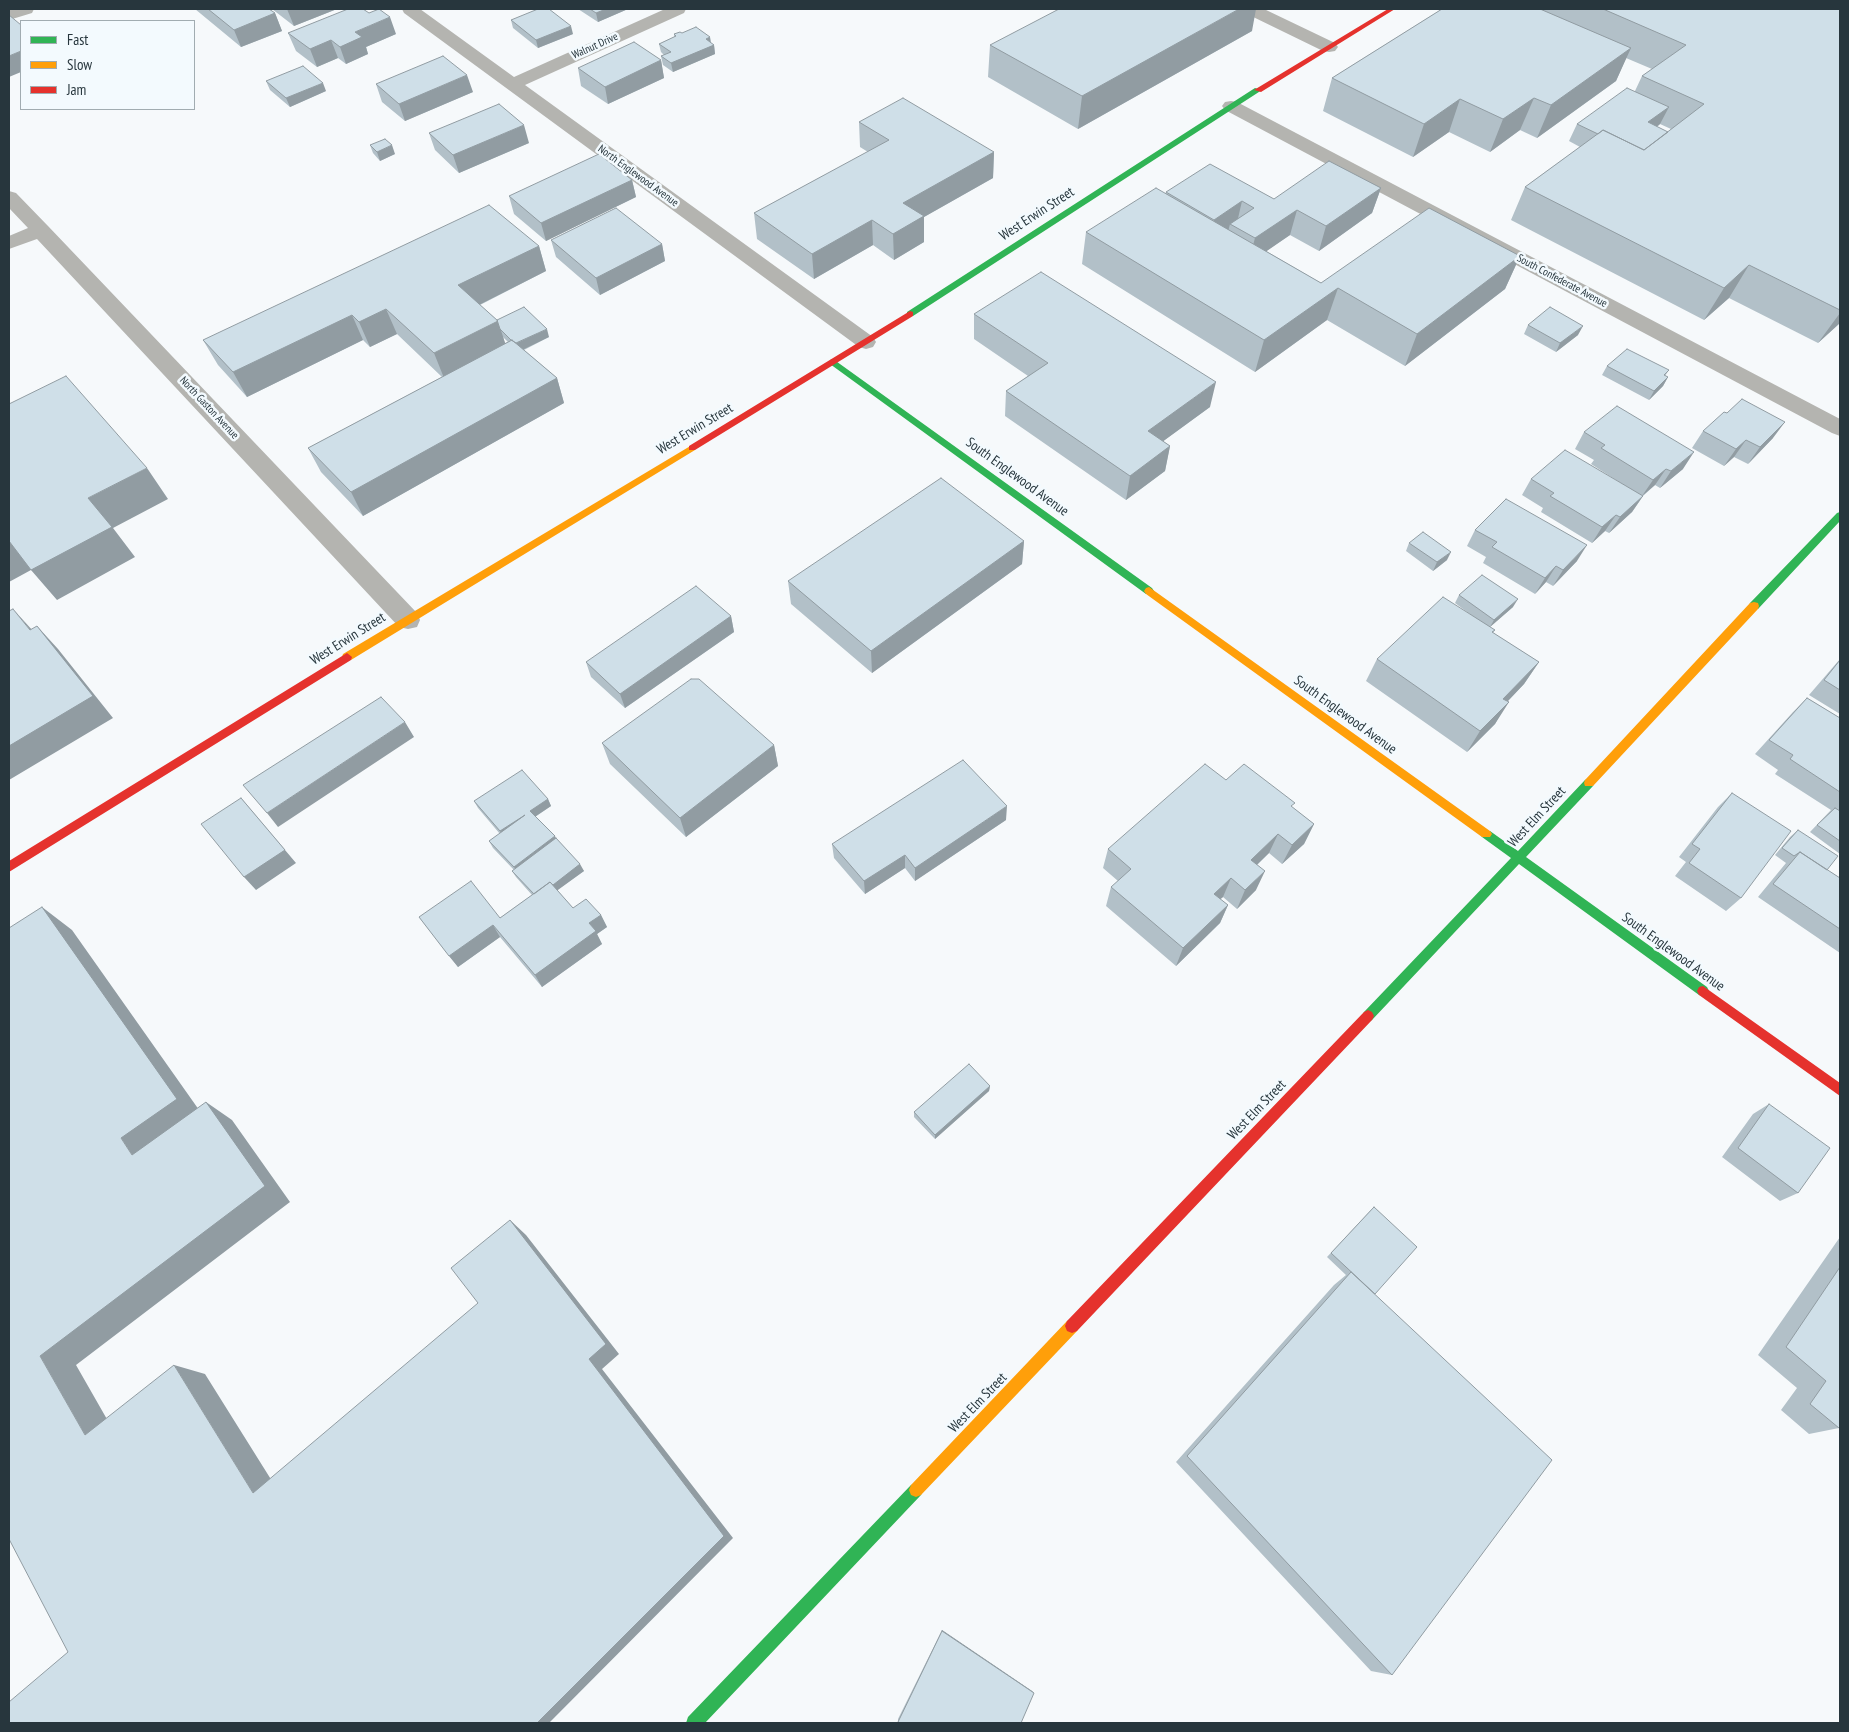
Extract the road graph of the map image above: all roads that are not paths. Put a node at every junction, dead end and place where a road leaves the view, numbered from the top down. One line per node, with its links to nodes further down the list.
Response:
1 (26, 9): 6 (street)
2 (410, 9): 8 (street, North Englewood Avenue)
3 (678, 9): 8 (street, Walnut Drive)
4 (1251, 9): 7 (street)
5 (1392, 9): 7 (street, West Erwin Street)
6 (9, 15)
7 (1329, 47): 9 (street, West Erwin Street)
8 (512, 84): 13 (street, North Englewood Avenue)
9 (1231, 106): 13 (street, West Erwin Street); 15 (street, South Confederate Avenue)
10 (9, 197): 11 (street, North Gaston Avenue)
11 (41, 230): 12 (street); 17 (street, North Gaston Avenue)
12 (9, 243)
13 (866, 342): 14 (street, West Erwin Street)
14 (833, 362): 17 (street, West Erwin Street); 18 (street, South Englewood Avenue)
15 (1840, 428)
16 (1840, 516): 18 (street, West Elm Street)
17 (408, 620): 19 (street, West Erwin Street)
18 (1518, 858): 20 (street, South Englewood Avenue); 21 (street, West Elm Street)
19 (9, 868)
20 (1840, 1090)
21 (694, 1723)

